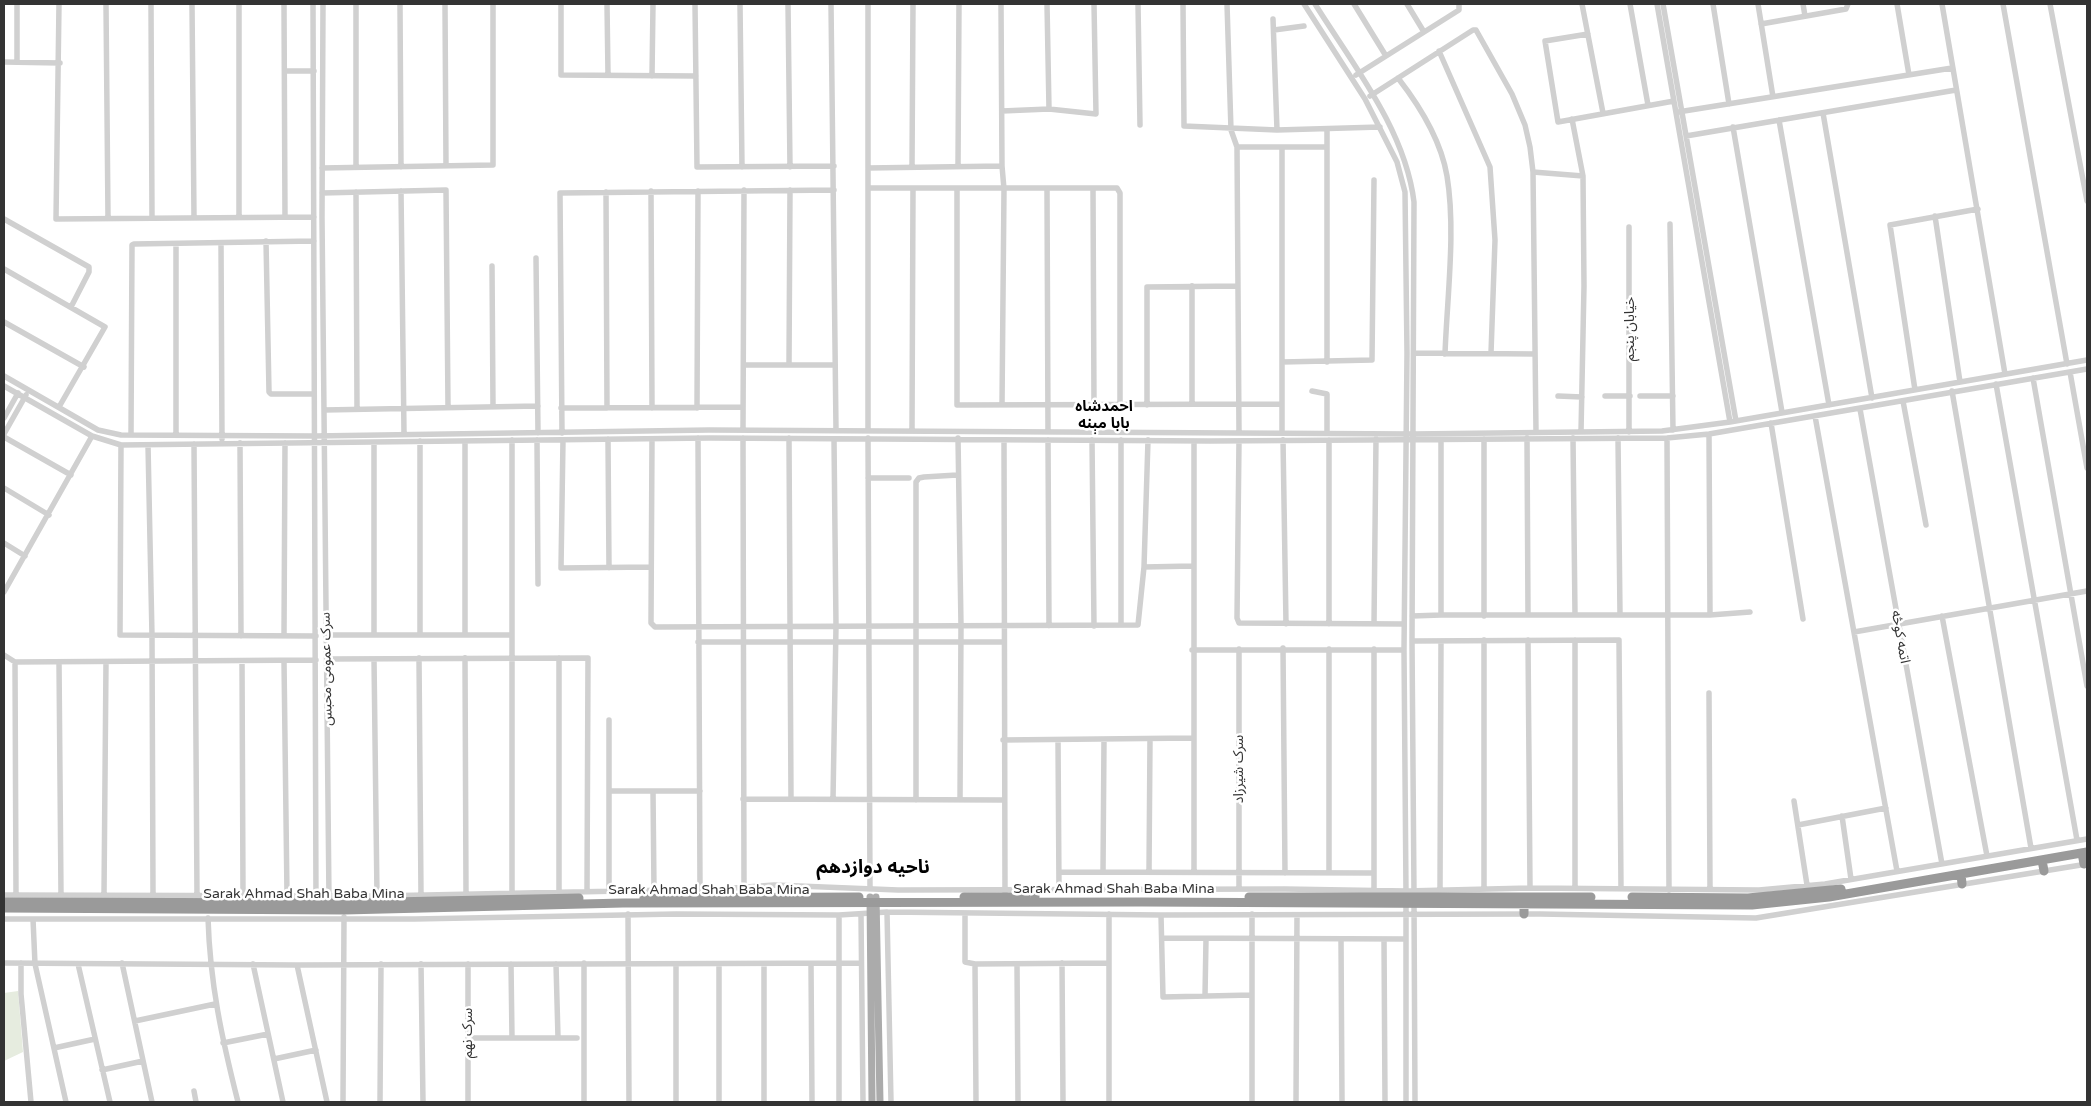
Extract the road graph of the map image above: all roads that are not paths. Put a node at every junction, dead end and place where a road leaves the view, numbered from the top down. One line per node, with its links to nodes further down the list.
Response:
1 (17, 4): 57 (street)
2 (59, 4): 58 (street)
3 (106, 4): 130 (street)
4 (151, 4): 131 (street)
5 (192, 4): 125 (street)
6 (239, 4): 126 (street)
7 (284, 4): 60 (street)
8 (313, 4): 61 (street, سرک عمومی محبس)
9 (323, 4): 102 (street, سرک عمومی محبس)
10 (356, 4): 97 (street)
11 (400, 4): 98 (street)
12 (445, 4): 93 (street)
13 (493, 4): 93 (street)
14 (561, 4): 63 (street)
15 (607, 4): 63 (street)
16 (653, 4): 65 (street)
17 (696, 4): 66 (street)
18 (740, 4): 99 (street)
19 (788, 4): 100 (street)
20 (831, 4): 94 (street)
21 (868, 4): 103 (street)
22 (913, 4): 101 (street)
23 (959, 4): 95 (street)
24 (1001, 4): 77 (street)
25 (1047, 4): 76 (street)
26 (1094, 4): 76 (street)
27 (1138, 4): 83 (street)
28 (1183, 4): 86 (street)
29 (1227, 4): 86 (street)
30 (1304, 4): 67 (street)
31 (1315, 4): 62 (street)
32 (1354, 4): 55 (street)
33 (1407, 4): 52 (street)
34 (1459, 4): 52 (street)
35 (1582, 4): 53 (street)
36 (1630, 4): 75 (street)
37 (1657, 4): 73 (street)
38 (1662, 4): 78 (street)
39 (1713, 4): 74 (street)
40 (1758, 4): 49 (street)
41 (1803, 4): 47 (street)
42 (1848, 4): 47 (street)
43 (1897, 4): 64 (street)
44 (1942, 4): 59 (street)
45 (2003, 4): 154 (street)
46 (2050, 4): 122 (street)
47 (1805, 16): 49 (street)
48 (1273, 19): 51 (street)
49 (1761, 24): 71 (street)
50 (1304, 26): 51 (street)
51 (1274, 30): 87 (street)
52 (1424, 32): 55 (street)
53 (1588, 34): 79 (street); 81 (street)
54 (1439, 51): 68 (street); 104 (street); 146 (street)
55 (1386, 56): 62 (street)
56 (4, 62): 57 (street)
57 (17, 62): 58 (street)
58 (60, 63): 130 (street)
59 (1952, 68): 64 (street); 69 (street)
60 (284, 71): 61 (street); 127 (street)
61 (314, 71): 128 (street, سرک عمومی محبس)
62 (1358, 74): 67 (street); 70 (street)
63 (608, 75): 65 (street)
64 (1909, 75): 71 (street)
65 (652, 76): 66 (street)
66 (696, 76): 99 (street)
67 (1352, 78): 72 (street)
68 (1398, 78): 70 (street); 147 (street)
69 (1956, 90): 80 (street); 123 (street)
70 (1372, 95): 72 (street); 145 (street)
71 (1773, 97): 74 (street)
72 (1365, 99): 84 (street)
73 (1674, 100): 75 (street); 78 (street)
74 (1729, 104): 78 (street)
75 (1648, 105): 79 (street)
76 (1048, 109): 77 (street)
77 (1002, 111): 96 (street)
78 (1678, 112): 89 (street); 206 (street)
79 (1603, 113): 81 (street)
80 (1823, 113): 82 (street); 179 (street)
81 (1572, 119): 105 (street)
82 (1779, 120): 85 (street); 189 (street)
83 (1140, 125)
84 (1380, 127): 88 (street); 224 (street)
85 (1734, 127): 89 (street); 203 (street)
86 (1230, 130): 87 (street); 90 (street)
87 (1277, 130): 88 (street)
88 (1327, 130): 92 (street)
89 (1686, 136): 206 (street)
90 (1237, 147): 91 (street); 142 (street)
91 (1282, 147): 92 (street); 150 (street)
92 (1327, 147): 151 (street)
93 (446, 166): 98 (street)
94 (834, 166): 100 (street); 115 (street)
95 (958, 166): 96 (street); 101 (street)
96 (1002, 166): 110 (street)
97 (356, 167): 98 (street); 102 (street)
98 (401, 167)
99 (742, 167): 100 (street)
100 (790, 167)
101 (912, 167): 103 (street)
102 (322, 168): 121 (street, سرک عمومی محبس)
103 (868, 168): 107 (street)
104 (1533, 172): 105 (street); 148 (street)
105 (1583, 176): 177 (street)
106 (1374, 180): 151 (street)
107 (868, 188): 108 (street); 223 (street)
108 (912, 188): 109 (street); 211 (street)
109 (957, 188): 110 (street); 185 (street)
110 (1004, 189): 111 (street); 185 (street)
111 (1047, 189): 112 (street); 186 (street)
112 (1093, 189): 187 (street); 188 (street)
113 (744, 190): 114 (street); 118 (street); 155 (street)
114 (790, 190): 115 (street); 152 (street)
115 (834, 190): 153 (street)
116 (401, 191): 119 (street); 190 (street); 193 (street)
117 (651, 191): 118 (street); 120 (street); 199 (street)
118 (698, 191): 200 (street)
119 (356, 192): 121 (street); 196 (street)
120 (606, 192): 197 (street); 198 (street)
121 (322, 193): 202 (street, سرک عمومی محبس)
122 (2087, 201)
123 (1978, 209): 124 (street); 159 (street)
124 (1935, 216): 162 (street); 167 (street)
125 (194, 217): 126 (street); 131 (street)
126 (239, 217): 127 (street)
127 (285, 217): 128 (street)
128 (314, 217): 135 (street, سرک عمومی محبس)
129 (4, 218): 143 (street)
130 (108, 218): 131 (street)
131 (152, 218)
132 (1670, 224): 176 (street)
133 (1629, 227): 174 (street, خیابان پنجم)
134 (266, 242): 135 (street); 136 (street); 171 (street)
135 (314, 242): 171 (street, سرک عمومی محبس)
136 (221, 243): 137 (street); 228 (street)
137 (176, 244): 226 (street); 227 (street)
138 (536, 258): 191 (street)
139 (492, 266): 194 (street)
140 (4, 269): 143 (street)
141 (1192, 286): 142 (street); 181 (street); 182 (street)
142 (1238, 286): 183 (street)
143 (71, 307): 156 (street)
144 (4, 322): 156 (street)
145 (1414, 353): 147 (street); 233 (street)
146 (1491, 353): 147 (street); 148 (street)
147 (1445, 354)
148 (1536, 354): 217 (street)
149 (2087, 360): 154 (street)
150 (1282, 362): 151 (street); 184 (street)
151 (1327, 362)
152 (789, 364): 153 (street); 155 (street)
153 (835, 364): 209 (street)
154 (2067, 364): 159 (street)
155 (744, 365): 195 (street)
156 (84, 367): 192 (street)
157 (2087, 369): 158 (street)
158 (2070, 372): 161 (street); 274 (street)
159 (2005, 374): 162 (street)
160 (4, 376): 165 (street)
161 (2033, 378): 163 (street); 291 (street)
162 (1960, 382): 167 (street)
163 (1996, 384): 169 (street); 292 (street)
164 (4, 386): 170 (street)
165 (22, 386): 166 (street); 170 (street)
166 (29, 390): 178 (street); 192 (street)
167 (1915, 390): 179 (street)
168 (1312, 391): 216 (street)
169 (1952, 392): 180 (street); 293 (street)
170 (18, 394): 178 (street); 205 (street)
171 (314, 394): 232 (street, سرک عمومی محبس)
172 (1558, 396): 177 (street)
173 (1606, 396): 174 (street)
174 (1630, 396): 219 (street, خیابان پنجم)
175 (1640, 396): 176 (street)
176 (1673, 396): 210 (street)
177 (1582, 397): 218 (street)
178 (24, 398): 230 (street); 231 (street)
179 (1872, 398): 189 (street)
180 (1903, 401): 201 (street); 281 (street)
181 (1147, 404): 182 (street); 188 (street)
182 (1192, 404): 183 (street)
183 (1238, 404): 184 (street); 214 (street)
184 (1282, 404): 215 (street)
185 (1002, 405): 186 (street)
186 (1048, 405): 187 (street); 213 (street)
187 (1094, 405): 188 (street)
188 (1120, 405)
189 (1829, 405): 203 (street)
190 (448, 406): 193 (street); 194 (street)
191 (538, 406): 194 (street); 221 (street)
192 (58, 407): 226 (street)
193 (404, 407): 196 (street); 220 (street)
194 (493, 407)
195 (743, 407): 200 (street); 208 (street)
196 (357, 408): 202 (street)
197 (561, 408): 198 (street); 222 (street)
198 (607, 408): 199 (street)
199 (652, 408): 200 (street)
200 (697, 408)
201 (1860, 409): 204 (street); 309 (street, اتمه کوڅه)
202 (324, 410): 229 (street, سرک عمومی محبس)
203 (1782, 412): 206 (street)
204 (1816, 416): 207 (street); 321 (street)
205 (4, 418)
206 (1733, 421): 210 (street)
207 (1771, 423): 225 (street); 304 (street)
208 (743, 430): 209 (street); 222 (street)
209 (836, 430): 223 (street)
210 (1677, 430): 219 (street); 242 (street)
211 (912, 431): 212 (street); 223 (street)
212 (1013, 432): 213 (street); 252 (street)
213 (1048, 432): 214 (street)
214 (1239, 432): 215 (street)
215 (1282, 432): 216 (street)
216 (1327, 432): 224 (street)
217 (1536, 432): 218 (street); 233 (street)
218 (1581, 432): 219 (street)
219 (1629, 432)
220 (404, 433): 221 (street); 229 (street)
221 (538, 433): 222 (street)
222 (562, 433)
223 (868, 434): 237 (street); 245 (street); 277 (street)
224 (1406, 434): 233 (street); 263 (street)
225 (1709, 434): 242 (street); 300 (street)
226 (131, 435): 227 (street)
227 (176, 435): 228 (street)
228 (222, 435): 232 (street); 266 (street)
229 (325, 435): 232 (street); 270 (street, سرک عمومی محبس)
230 (4, 436): 275 (street)
231 (92, 436): 271 (street); 275 (street)
232 (315, 436): 269 (street, سرک عمومی محبس)
233 (1413, 437): 261 (street); 263 (street); 301 (street)
234 (698, 438): 235 (street); 244 (street); 312 (street)
235 (743, 438): 236 (street); 313 (street)
236 (789, 438): 245 (street); 314 (street)
237 (958, 438): 251 (street); 276 (street)
238 (1527, 438): 239 (street); 247 (street); 296 (street)
239 (1573, 438): 240 (street); 297 (street)
240 (1618, 438): 241 (street); 298 (street)
241 (1668, 438): 242 (street); 299 (street)
242 (1681, 438)
243 (608, 439): 244 (street); 250 (street); 287 (street)
244 (652, 439): 285 (street)
245 (834, 439): 315 (street)
246 (1376, 439): 260 (street); 263 (street); 307 (street)
247 (1484, 439): 261 (street); 302 (street)
248 (512, 440): 249 (street); 262 (street); 326 (street)
249 (537, 440): 250 (street); 288 (street)
250 (563, 440): 287 (street)
251 (1004, 440): 252 (street); 318 (street)
252 (1013, 440): 253 (street)
253 (1048, 440): 254 (street); 319 (street)
254 (1092, 440): 255 (street); 320 (street)
255 (1120, 440): 256 (street); 311 (street)
256 (1148, 440): 257 (street); 286 (street)
257 (1194, 440): 258 (street); 284 (street)
258 (1239, 440): 259 (street); 305 (street)
259 (1283, 440): 260 (street); 305 (street)
260 (1329, 440): 306 (street)
261 (1441, 440): 295 (street)
262 (465, 441): 265 (street); 325 (street)
263 (1405, 441): 308 (street)
264 (374, 442): 265 (street); 270 (street); 323 (street)
265 (420, 442): 324 (street)
266 (222, 443): 267 (street); 272 (street)
267 (240, 443): 268 (street); 329 (street)
268 (285, 443): 269 (street); 330 (street)
269 (315, 443): 270 (street); 331 (street, سرک عمومی محبس)
270 (325, 443): 322 (street, سرک عمومی محبس)
271 (121, 444): 273 (street); 327 (street)
272 (194, 444): 273 (street); 328 (street)
273 (148, 445): 327 (street)
274 (2087, 468)
275 (71, 475): 280 (street)
276 (957, 476): 316 (street); 317 (street)
277 (868, 478): 278 (street); 310 (street)
278 (909, 478)
279 (4, 488): 280 (street)
280 (49, 515): 283 (street)
281 (1926, 525)
282 (4, 543): 283 (street)
283 (25, 556): 290 (street)
284 (1193, 566): 286 (street); 349 (street)
285 (651, 567): 287 (street); 312 (street)
286 (1144, 567): 311 (street)
287 (609, 568)
288 (538, 584)
289 (2087, 591): 291 (street)
290 (4, 592)
291 (2070, 594): 292 (street); 370 (street)
292 (2033, 600): 293 (street); 393 (street)
293 (1989, 608): 303 (street); 394 (street)
294 (1750, 612): 300 (street)
295 (1441, 615): 301 (street); 302 (street)
296 (1528, 615): 297 (street); 302 (street)
297 (1575, 615): 298 (street)
298 (1620, 615): 299 (street)
299 (1668, 615): 300 (street); 427 (street)
300 (1710, 615)
301 (1412, 616): 336 (street)
302 (1484, 616)
303 (1942, 616): 309 (street); 396 (street)
304 (1803, 619)
305 (1286, 624): 306 (street)
306 (1329, 624): 307 (street)
307 (1374, 624): 308 (street)
308 (1404, 624): 350 (street)
309 (1898, 624): 321 (street); 398 (street, اتمه کوڅه)
310 (868, 625): 315 (street); 316 (street); 341 (street)
311 (1121, 625): 320 (street)
312 (698, 626): 313 (street); 337 (street)
313 (744, 626): 314 (street); 338 (street)
314 (789, 626): 315 (street); 339 (street)
315 (836, 626): 340 (street)
316 (916, 626): 317 (street); 342 (street)
317 (961, 626): 318 (street); 343 (street)
318 (1004, 626): 319 (street); 344 (street)
319 (1049, 626): 320 (street)
320 (1094, 626)
321 (1854, 632): 389 (street)
322 (326, 635): 323 (street); 356 (street, سرک عمومی محبس)
323 (374, 635): 324 (street)
324 (420, 635): 325 (street)
325 (465, 635): 326 (street)
326 (511, 635): 354 (street)
327 (152, 636): 328 (street); 361 (street)
328 (195, 636): 329 (street); 362 (street)
329 (242, 636): 330 (street)
330 (284, 636): 331 (street)
331 (316, 636): 358 (street, سرک عمومی محبس)
332 (1441, 640): 333 (street); 336 (street); 426 (street)
333 (1484, 640): 334 (street); 420 (street)
334 (1528, 640): 335 (street); 415 (street)
335 (1575, 640): 416 (street); 421 (street)
336 (1412, 641): 360 (street)
337 (698, 642): 338 (street); 379 (street)
338 (744, 642): 339 (street); 381 (street)
339 (789, 642): 340 (street); 382 (street)
340 (836, 642): 341 (street); 383 (street)
341 (868, 642): 342 (street); 384 (street)
342 (916, 642): 343 (street); 385 (street)
343 (960, 642): 344 (street); 386 (street)
344 (1004, 642): 376 (street)
345 (1283, 648): 346 (street); 347 (street); 409 (street)
346 (1329, 648): 348 (street); 407 (street)
347 (1238, 649): 349 (street); 400 (street, سرک شیرزاد)
348 (1374, 649): 350 (street); 408 (street)
349 (1192, 650): 373 (street)
350 (1404, 650): 359 (street)
351 (4, 655): 365 (street)
352 (419, 658): 353 (street); 357 (street); 442 (street)
353 (465, 658): 354 (street); 431 (street)
354 (511, 658): 355 (street); 430 (street)
355 (559, 658): 428 (street); 429 (street)
356 (326, 659): 357 (street); 369 (street, سرک عمومی محبس)
357 (374, 659): 443 (street)
358 (316, 660): 364 (street); 368 (street, سرک عمومی محبس)
359 (1404, 660): 360 (street); 444 (street)
360 (1412, 660): 444 (street)
361 (152, 661): 362 (street); 367 (street); 434 (street)
362 (196, 661): 363 (street); 435 (street)
363 (242, 661): 364 (street); 440 (street)
364 (284, 661): 441 (street)
365 (15, 662): 366 (street); 437 (street)
366 (59, 662): 367 (street); 438 (street)
367 (106, 662): 439 (street)
368 (316, 678): 369 (street); 447 (street, سرک عمومی محبس)
369 (327, 678): 448 (street, سرک عمومی محبس)
370 (2087, 686)
371 (1709, 693): 422 (street)
372 (609, 720): 380 (street)
373 (1193, 738): 375 (street); 406 (street)
374 (1104, 739): 375 (street); 377 (street); 404 (street)
375 (1150, 739): 405 (street)
376 (1003, 740): 377 (street); 387 (street)
377 (1058, 740): 403 (street)
378 (653, 791): 379 (street); 380 (street); 424 (street)
379 (700, 791): 417 (street)
380 (609, 792): 423 (street)
381 (743, 799): 382 (street); 414 (street)
382 (790, 799): 383 (street)
383 (834, 799): 384 (street)
384 (868, 800): 385 (street); 445 (street)
385 (916, 800): 386 (street)
386 (960, 800): 387 (street)
387 (1004, 800): 432 (street)
388 (1794, 801): 391 (street)
389 (1886, 808): 390 (street); 401 (street)
390 (1842, 816): 391 (street); 411 (street)
391 (1798, 825): 413 (street)
392 (2087, 839): 393 (street)
393 (2078, 840): 394 (street)
394 (2031, 848): 396 (street)
395 (2085, 851): 397 (highway); 399 (highway); 444 (highway)
396 (1987, 856): 398 (street)
397 (2042, 860): 402 (highway); 410 (highway)
398 (1942, 864): 401 (street)
399 (2086, 864): 402 (street)
400 (1239, 871): 406 (street); 409 (street); 418 (street, سرک شیرزاد)
401 (1897, 871): 411 (street)
402 (2044, 871): 412 (street)
403 (1059, 872): 404 (street); 425 (street)
404 (1103, 872): 405 (street)
405 (1149, 872): 406 (street)
406 (1194, 872)
407 (1329, 872): 408 (street); 409 (street)
408 (1374, 872): 419 (street)
409 (1285, 873)
410 (1960, 874): 412 (highway); 446 (highway)
411 (1851, 879): 413 (street)
412 (1962, 884): 446 (street)
413 (1807, 885): 422 (street)
414 (744, 886): 417 (street); 445 (street)
415 (1530, 888): 416 (street); 420 (street)
416 (1575, 888): 421 (street)
417 (700, 889): 424 (street)
418 (1239, 889): 419 (street); 425 (street)
419 (1374, 889): 444 (street)
420 (1484, 889): 426 (street)
421 (1621, 889): 427 (street)
422 (1710, 889): 427 (street)
423 (609, 890): 424 (street); 429 (street)
424 (654, 890)
425 (1059, 890): 433 (street)
426 (1440, 890): 444 (street)
427 (1669, 890)
428 (559, 891): 429 (street); 430 (street)
429 (587, 891)
430 (512, 892): 431 (street)
431 (466, 893): 442 (street)
432 (1005, 893): 433 (highway); 445 (highway)
433 (1035, 893): 444 (highway)
434 (153, 894): 435 (street); 439 (street)
435 (197, 894): 440 (street)
436 (4, 895): 437 (street)
437 (16, 895): 438 (street)
438 (61, 895): 439 (street)
439 (104, 895)
440 (243, 895): 441 (street)
441 (287, 895): 447 (street)
442 (421, 895): 443 (street)
443 (377, 896): 448 (street)
444 (1410, 897): 445 (highway, Sarak Ahmad Shah Baba Mina); 450 (highway); 461 (street); 462 (street)
445 (872, 898): 453 (highway); 455 (main road)
446 (1852, 898): 451 (highway)
447 (316, 899): 448 (highway); 449 (highway)
448 (329, 899): 453 (highway)
449 (4, 902)
450 (1524, 903): 451 (highway); 463 (highway)
451 (1812, 904): 463 (street)
452 (4, 908): 453 (highway, Sarak Ahmad Shah Baba Mina)
453 (344, 910): 456 (street); 467 (street); 487 (street)
454 (887, 912): 455 (street); 458 (street); 542 (street)
455 (874, 913): 457 (street); 540 (main road); 541 (main road)
456 (628, 914): 464 (street); 493 (street)
457 (861, 914): 464 (street); 482 (street)
458 (966, 914): 459 (street); 499 (street)
459 (1110, 914): 465 (street); 483 (street)
460 (1252, 914): 465 (street); 466 (street); 476 (street)
461 (1406, 914): 462 (street); 466 (street); 475 (street)
462 (1413, 914): 463 (street); 552 (street)
463 (1524, 914)
464 (839, 915): 498 (street)
465 (1161, 915): 470 (street)
466 (1297, 915): 472 (street)
467 (208, 918): 469 (street); 480 (street)
468 (4, 919): 469 (street)
469 (33, 919): 484 (street)
470 (1162, 938): 471 (street); 504 (street)
471 (1206, 939): 476 (street); 504 (street)
472 (1297, 939): 473 (street); 476 (street); 548 (street)
473 (1341, 939): 474 (street); 549 (street)
474 (1384, 939): 475 (street); 550 (street)
475 (1406, 939): 551 (street)
476 (1252, 940): 503 (street)
477 (4, 963): 478 (street)
478 (21, 963): 484 (street); 520 (street)
479 (122, 963): 480 (street); 485 (street); 506 (street)
480 (209, 963): 486 (street); 505 (street)
481 (584, 963): 492 (street); 493 (street); 532 (street)
482 (860, 963): 498 (street); 539 (street)
483 (1109, 963): 501 (street); 546 (street)
484 (35, 964): 485 (street); 514 (street)
485 (78, 964): 512 (street)
486 (253, 964): 502 (street); 507 (street)
487 (344, 964): 488 (street); 502 (street); 528 (street)
488 (381, 964): 489 (street); 529 (street)
489 (422, 964): 490 (street); 530 (street)
490 (468, 964): 491 (street); 508 (street, سرک نهم)
491 (511, 964): 492 (street); 509 (street)
492 (556, 964): 510 (street)
493 (629, 964): 494 (street); 533 (street)
494 (676, 964): 495 (street); 534 (street)
495 (719, 964): 496 (street); 535 (street)
496 (764, 964): 497 (street); 536 (street)
497 (811, 964): 498 (street); 537 (street)
498 (840, 964): 538 (street)
499 (975, 964): 500 (street); 543 (street)
500 (1017, 964): 501 (street); 544 (street)
501 (1062, 964): 545 (street)
502 (298, 965): 515 (street)
503 (1252, 995): 504 (street); 547 (street)
504 (1206, 996)
505 (216, 1004): 506 (street); 513 (street)
506 (135, 1021): 517 (street)
507 (268, 1034): 513 (street); 516 (street)
508 (468, 1038): 509 (street); 531 (street, سرک نهم)
509 (512, 1038): 510 (street)
510 (558, 1038): 511 (street)
511 (576, 1038)
512 (95, 1039): 514 (street); 518 (street)
513 (223, 1043): 525 (street)
514 (54, 1048): 521 (street)
515 (316, 1050): 516 (street); 527 (street)
516 (274, 1059): 526 (street)
517 (143, 1061): 518 (street); 523 (street)
518 (102, 1070): 522 (street)
519 (194, 1090): 524 (street)
520 (31, 1102)
521 (66, 1102)
522 (110, 1102)
523 (152, 1102)
524 (196, 1102)
525 (238, 1102)
526 (283, 1102)
527 (327, 1102)
528 (343, 1102)
529 (380, 1102)
530 (423, 1102)
531 (468, 1102)
532 (584, 1102)
533 (629, 1102)
534 (676, 1102)
535 (719, 1102)
536 (764, 1102)
537 (812, 1102)
538 (839, 1102)
539 (863, 1102)
540 (872, 1102)
541 (880, 1102)
542 (891, 1102)
543 (976, 1102)
544 (1018, 1102)
545 (1063, 1102)
546 (1109, 1102)
547 (1252, 1102)
548 (1296, 1102)
549 (1342, 1102)
550 (1385, 1102)
551 (1406, 1102)
552 (1415, 1102)

